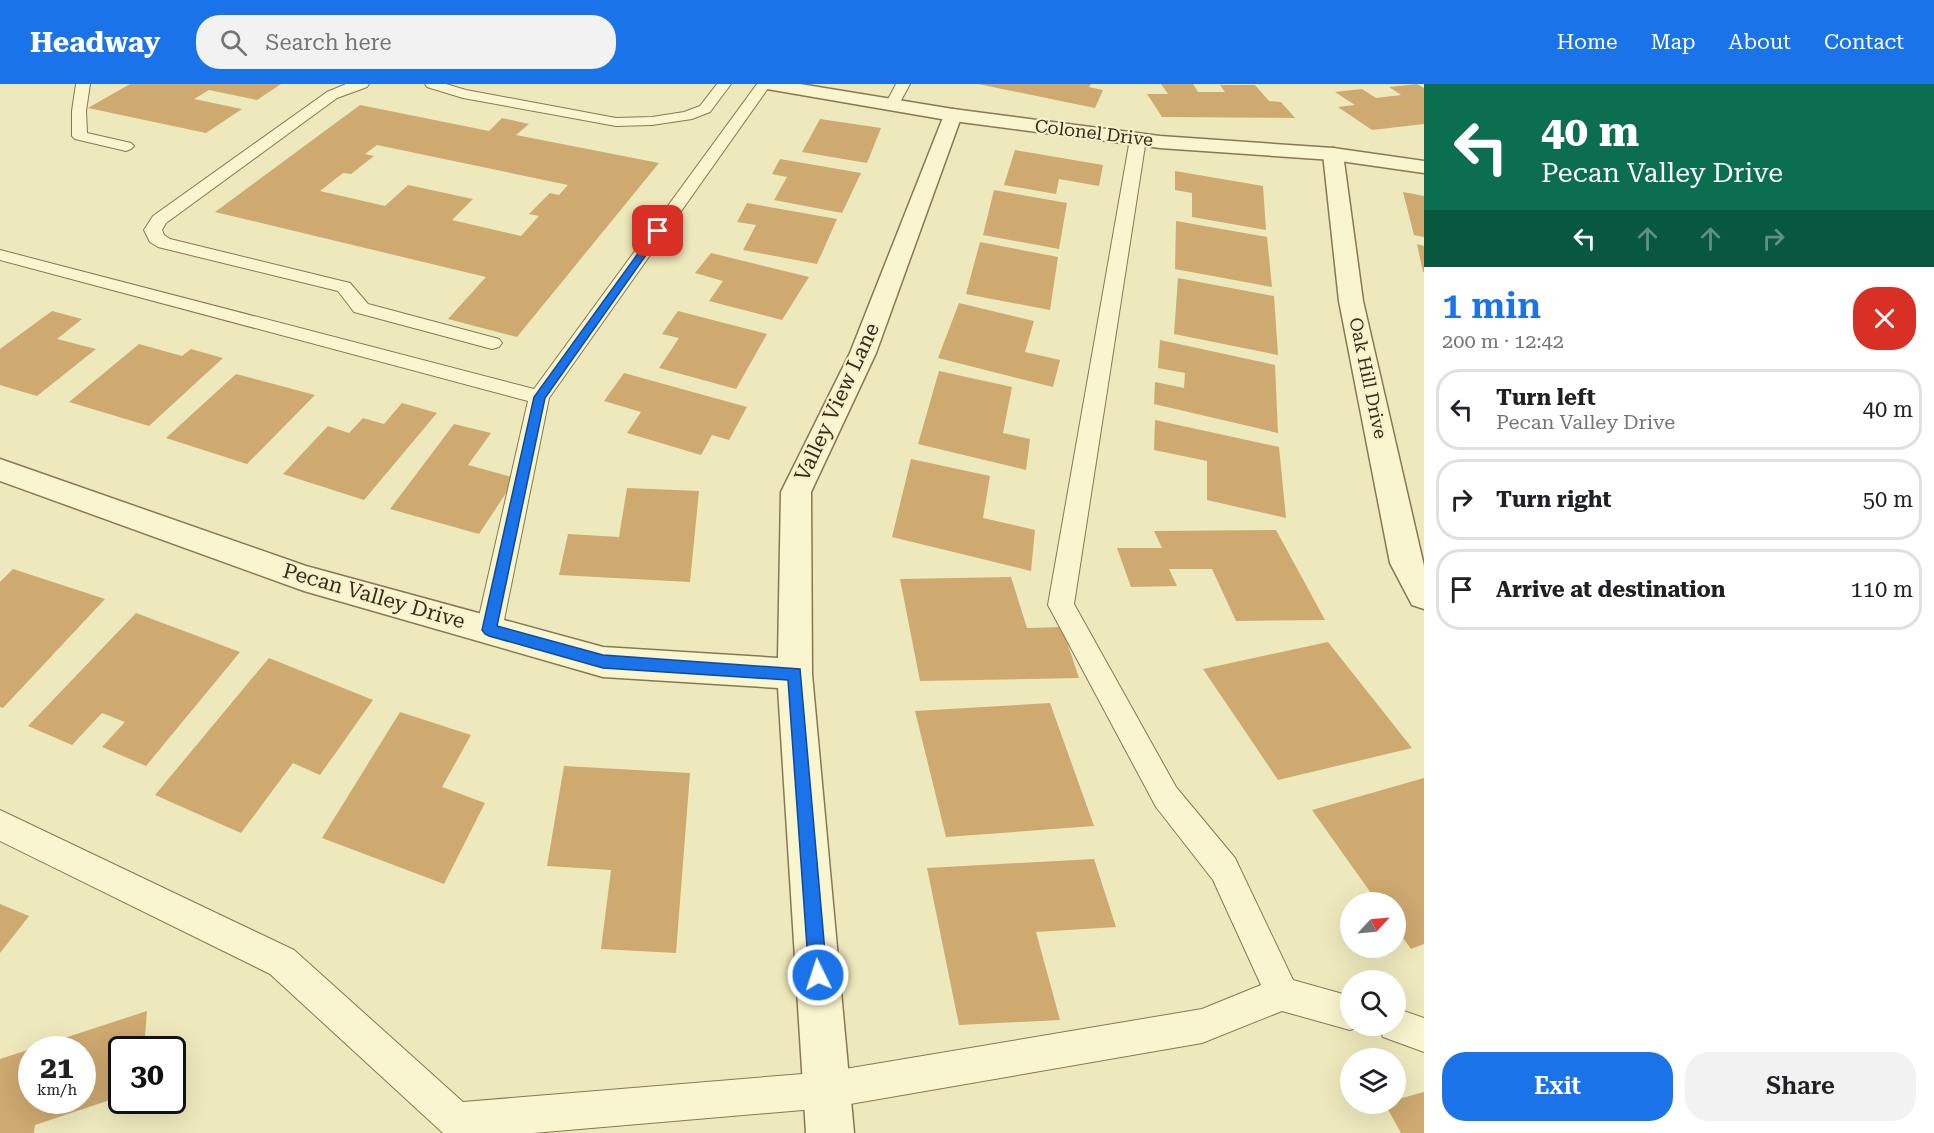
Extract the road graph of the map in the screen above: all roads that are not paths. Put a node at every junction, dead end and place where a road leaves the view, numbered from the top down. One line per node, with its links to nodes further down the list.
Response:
1 (83, 84): 10 (lane)
2 (362, 84): 14 (lane)
3 (432, 84): 4 (lane)
4 (724, 84)
5 (765, 84): 7 (street, Colonel Drive); 15 (lane)
6 (903, 84): 7 (lane)
7 (892, 105): 8 (street, Colonel Drive)
8 (953, 115): 9 (street, Colonel Drive); 19 (street, Valley View Lane)
9 (1138, 139): 11 (street, Colonel Drive); 21 (lane)
10 (126, 146)
11 (1333, 154): 12 (street, Colonel Drive); 17 (street, Oak Hill Drive)
12 (1424, 167)
13 (0, 255): 15 (lane)
14 (492, 344)
15 (539, 397): 18 (lane)
16 (0, 470): 18 (street, Pecan Valley Drive)
17 (1424, 596)
18 (489, 630): 19 (street, Pecan Valley Drive)
19 (795, 674): 25 (street, Valley View Lane)
20 (0, 825): 25 (lane)
21 (1282, 994): 22 (lane); 25 (lane)
22 (1340, 1010)
23 (1406, 1029): 24 (lane)
24 (1424, 1035)
25 (827, 1090): 26 (street, Valley View Lane)
26 (830, 1133)

